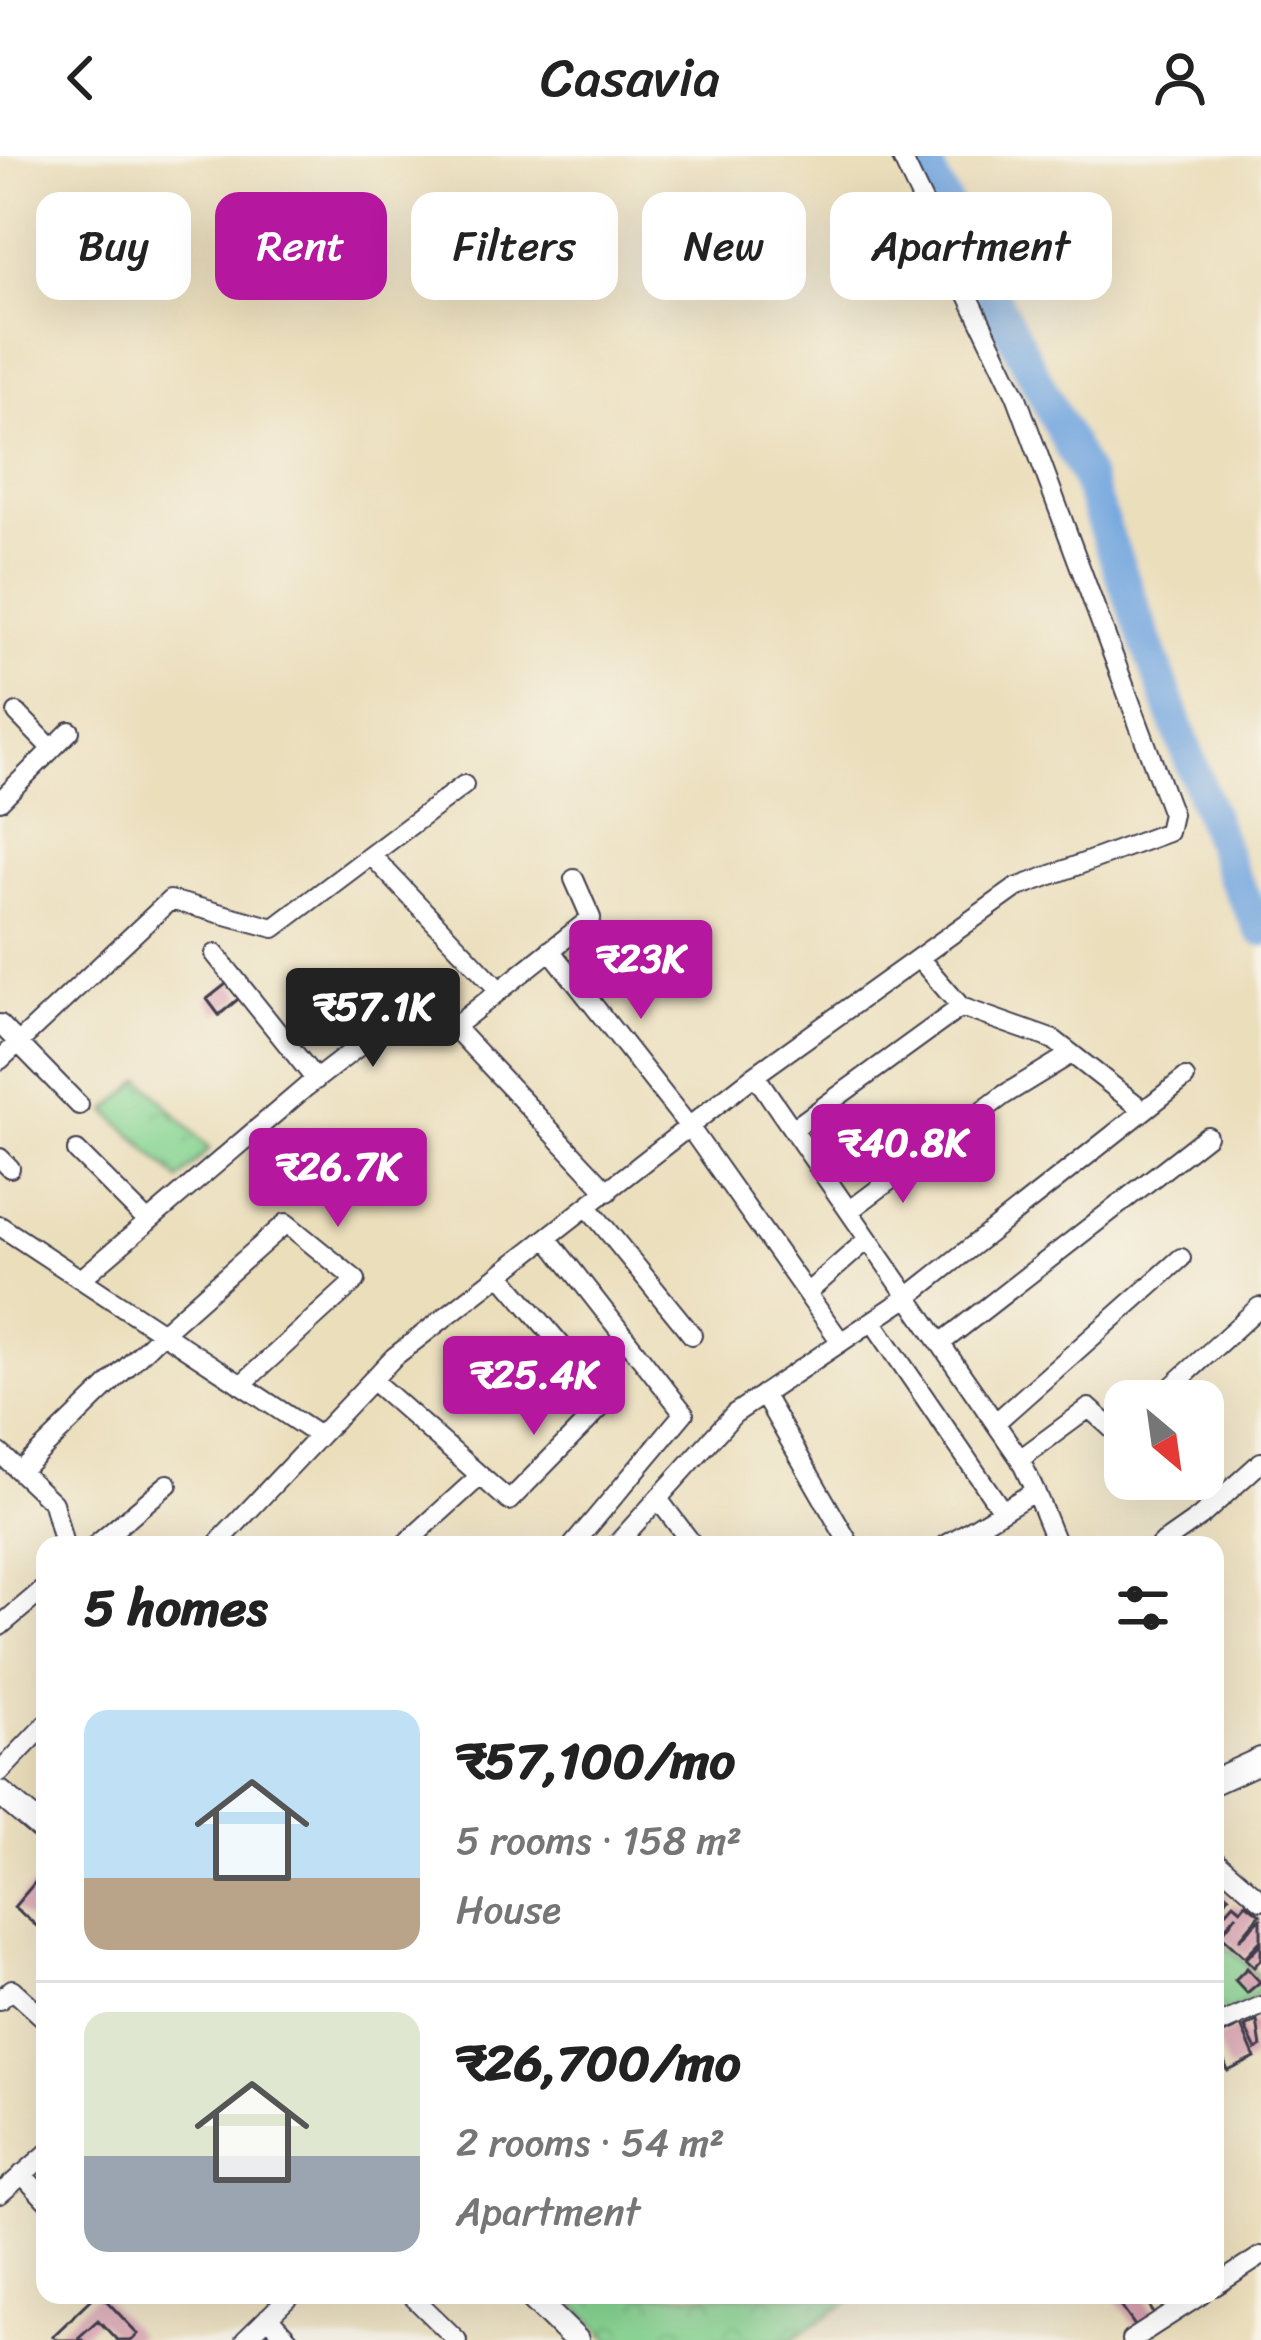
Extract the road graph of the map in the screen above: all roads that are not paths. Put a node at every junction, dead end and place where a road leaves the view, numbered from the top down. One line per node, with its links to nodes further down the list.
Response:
1 (901, 156): 11 (street)
2 (17, 713): 4 (street)
3 (70, 731): 4 (street)
4 (52, 748): 6 (street)
5 (464, 785): 7 (street)
6 (0, 801)
7 (371, 855): 12 (street); 16 (street)
8 (574, 879): 9 (street)
9 (550, 950): 12 (street); 24 (street)
10 (215, 954): 21 (street)
11 (919, 958): 13 (street); 19 (street)
12 (500, 991): 15 (street)
13 (961, 1007): 17 (street); 25 (street)
14 (0, 1024): 16 (street)
15 (454, 1028): 21 (street); 28 (street)
16 (18, 1043): 18 (street); 22 (street)
17 (1071, 1054): 23 (street); 30 (street)
18 (0, 1060)
19 (755, 1075): 24 (street); 25 (street)
20 (1185, 1078): 23 (street)
21 (316, 1080): 31 (street)
22 (80, 1105)
23 (1142, 1109): 39 (street)
24 (690, 1128): 28 (street); 38 (street)
25 (793, 1129): 30 (street)
26 (1207, 1136): 45 (street)
27 (77, 1151): 31 (street)
28 (608, 1192): 29 (street)
29 (588, 1207): 33 (street); 43 (street)
30 (849, 1211): 34 (street)
31 (148, 1222): 37 (street)
32 (0, 1226): 37 (street)
33 (548, 1238): 36 (street); 66 (street)
34 (868, 1239): 38 (street); 39 (street)
35 (1181, 1258): 51 (street)
36 (501, 1275): 46 (street); 57 (street)
37 (81, 1279): 42 (street)
38 (807, 1293): 44 (street)
39 (908, 1297): 41 (street); 45 (street)
40 (1259, 1307): 47 (street)
41 (873, 1322): 44 (street); 61 (street)
42 (162, 1333): 48 (street); 48 (street); 56 (street)
43 (692, 1335)
44 (842, 1342): 49 (street)
45 (940, 1343): 51 (street)
46 (372, 1380): 52 (street); 57 (street)
47 (1179, 1380)
48 (241, 1384): 52 (street)
49 (763, 1394): 60 (street); 69 (street)
50 (1104, 1422): 54 (street)
51 (995, 1423): 54 (street)
52 (319, 1436): 64 (street)
53 (0, 1453): 56 (street)
54 (1020, 1459): 59 (street)
55 (1261, 1462): 72 (street)
56 (20, 1472): 62 (street)
57 (480, 1476): 65 (street)
58 (168, 1484): 63 (street)
59 (1035, 1491): 61 (street); 71 (street)
60 (658, 1498): 67 (street); 68 (street)
61 (1001, 1510): 70 (street)
62 (62, 1536)
63 (107, 1536)
64 (225, 1536)
65 (414, 1536)
66 (581, 1536)
67 (624, 1536)
68 (687, 1536)
69 (845, 1536)
70 (960, 1536)
71 (1054, 1536)
72 (1172, 1536)
73 (36, 1596): 74 (street)
74 (0, 1626)
75 (36, 1734): 77 (street)
76 (1261, 1760): 78 (street)
77 (0, 1772)
78 (1224, 1777)
79 (0, 1792): 80 (street)
80 (36, 1823)
81 (1224, 1868): 82 (street)
82 (1261, 1900)
83 (0, 2000): 85 (street)
84 (1261, 2006): 86 (street)
85 (36, 2011)
86 (1224, 2022)
87 (36, 2162): 88 (street)
88 (22, 2174): 89 (street); 90 (street)
89 (36, 2189)
90 (0, 2194)
91 (1261, 2256): 92 (street)
92 (1224, 2280)
93 (282, 2304): 97 (street)
94 (418, 2304): 100 (street)
95 (539, 2304): 101 (street)
96 (1187, 2304): 102 (street)
97 (268, 2318): 98 (street); 99 (street)
98 (245, 2340)
99 (289, 2340)
100 (457, 2340)
101 (575, 2340)
102 (1130, 2340)

